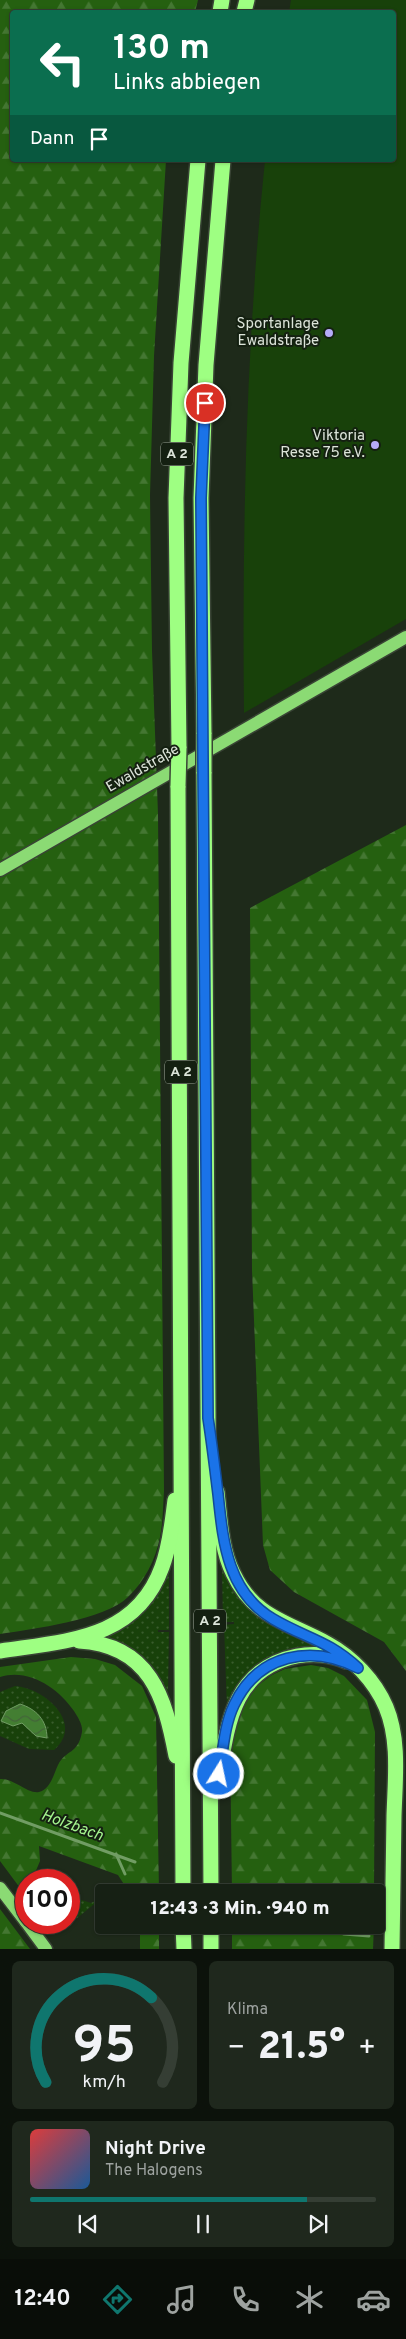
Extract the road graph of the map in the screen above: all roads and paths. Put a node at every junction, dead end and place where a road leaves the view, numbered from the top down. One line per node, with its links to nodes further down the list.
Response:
1 (198, 162): 6 (highway, A 2, bridge)
2 (223, 162): 5 (highway, A 2, bridge)
3 (406, 637): 4 (main road, Ewaldstraße)
4 (0, 870)
5 (208, 1418): 9 (highway); 11 (highway, A 2)
6 (183, 1454): 7 (highway); 10 (highway, A 2)
7 (67, 1641): 8 (highway); 10 (highway)
8 (0, 1651)
9 (358, 1668): 11 (highway); 22 (highway)
10 (183, 1794): 12 (highway, A 2)
11 (211, 1824): 13 (highway, A 2)
12 (183, 1884)
13 (211, 1884)
14 (0, 1888): 15 (main road)
15 (15, 1908)
16 (35, 1934): 19 (main road)
17 (184, 1934): 20 (highway)
18 (211, 1934): 21 (highway)
19 (46, 1949)
20 (184, 1949)
21 (211, 1949)
22 (392, 1949)

